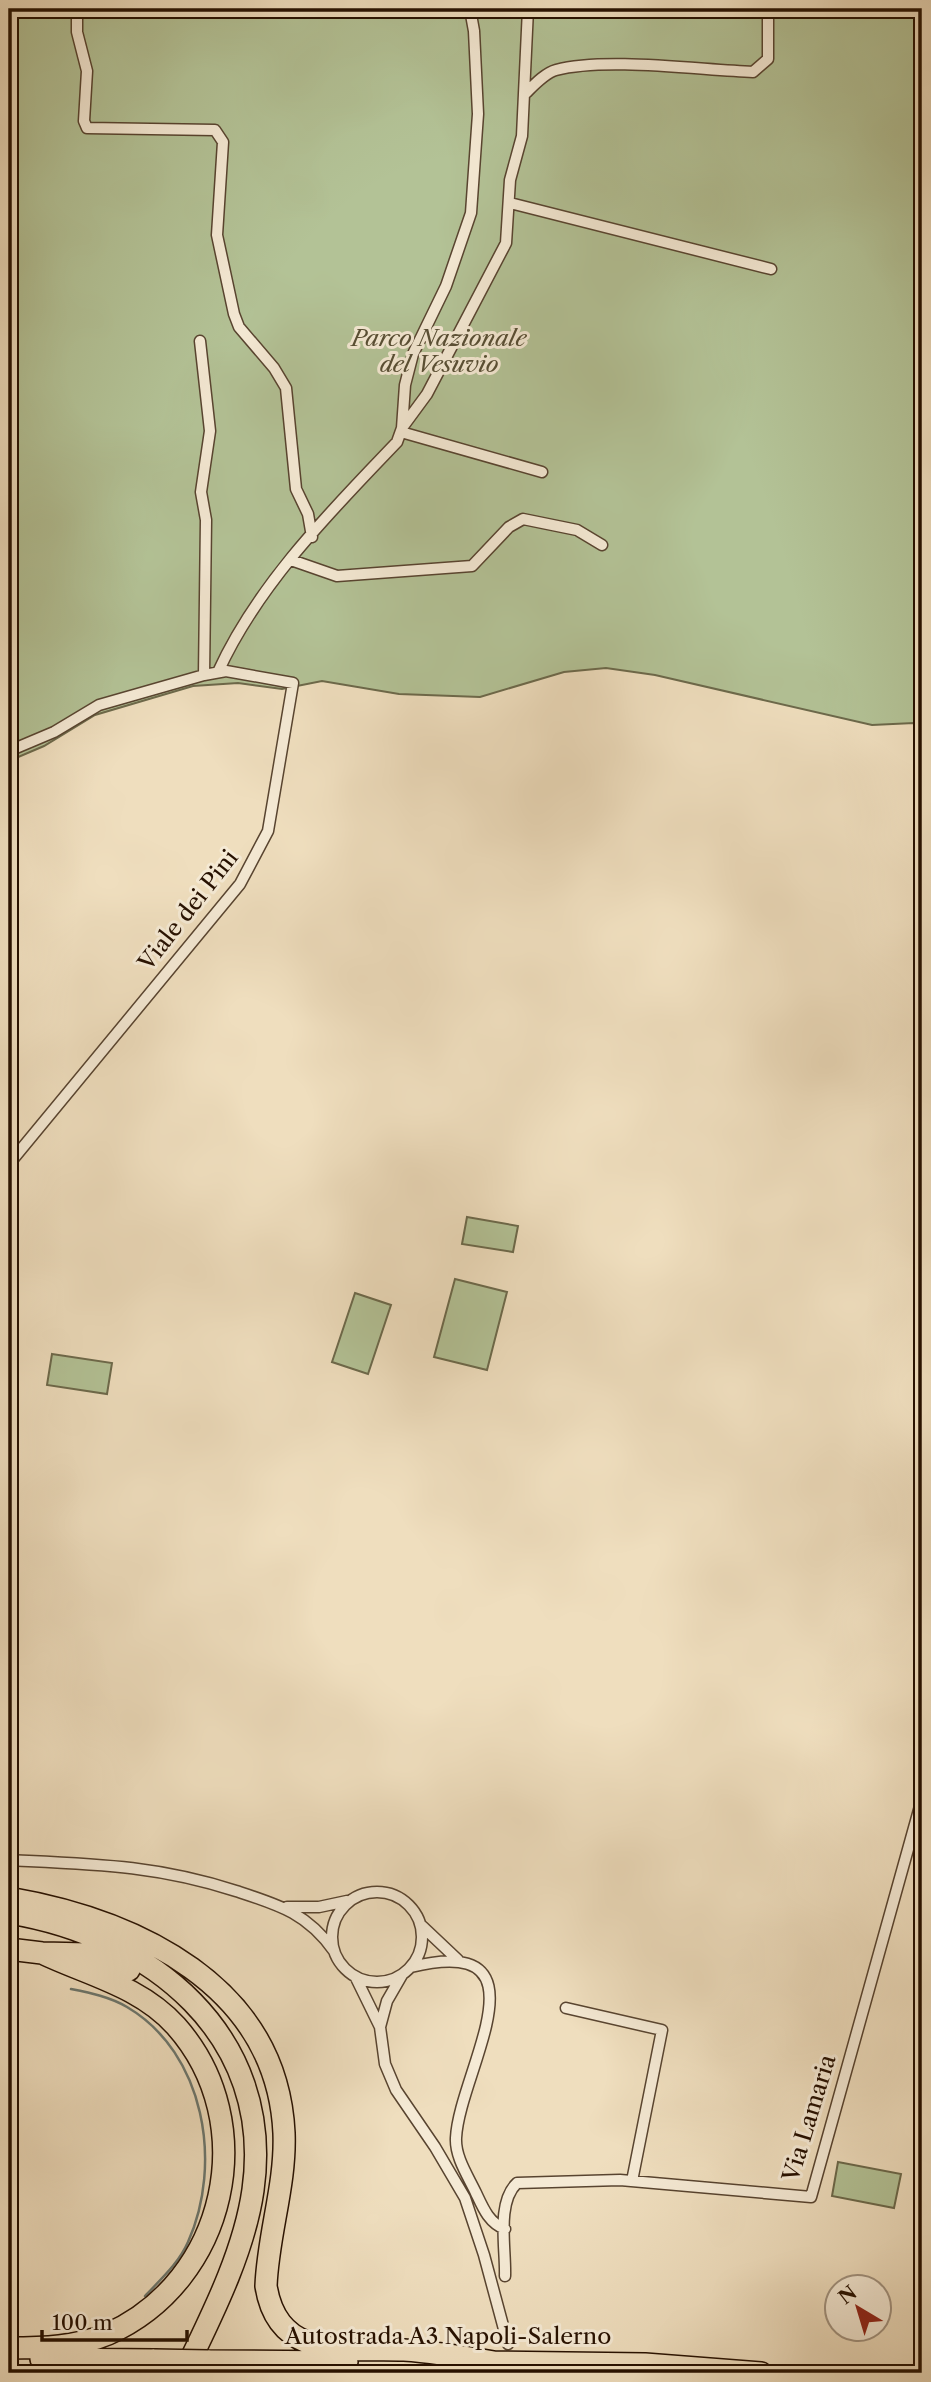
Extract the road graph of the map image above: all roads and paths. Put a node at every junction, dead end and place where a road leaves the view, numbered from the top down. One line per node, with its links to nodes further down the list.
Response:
1 (77, 9): 11 (street)
2 (470, 9): 9 (street)
3 (528, 9): 5 (street)
4 (768, 9): 5 (street)
5 (526, 93): 6 (street)
6 (510, 203): 7 (street); 9 (street)
7 (771, 269)
8 (200, 341): 15 (street)
9 (402, 430): 10 (street); 11 (street)
10 (541, 472)
11 (312, 537): 13 (street)
12 (602, 545): 13 (street)
13 (291, 561): 14 (street)
14 (218, 672): 15 (street, Viale dei Pini); 17 (street, Viale dei Pini)
15 (204, 675): 16 (street, Viale dei Pini)
16 (9, 751)
17 (9, 1164)
18 (922, 1799): 33 (street, Via Lamaria)
19 (9, 1860): 22 (street)
20 (9, 1898): 39 (highway)
21 (353, 1899): 22 (street); 24 (street); 26 (street)
22 (287, 1907): 26 (street)
23 (9, 1913): 41 (highway)
24 (420, 1923): 28 (street); 29 (street)
25 (9, 1949): 27 (highway)
26 (334, 1951): 30 (street)
27 (42, 1953): 37 (highway); 40 (highway)
28 (458, 1960): 29 (street); 34 (street)
29 (406, 1971): 30 (street); 32 (street)
30 (356, 1978): 32 (street)
31 (566, 2008): 33 (street)
32 (380, 2027): 36 (street)
33 (632, 2181): 34 (street, Via Lamaria)
34 (505, 2230): 35 (street, Via Lamaria)
35 (505, 2276)
36 (508, 2344)
37 (9, 2348)
38 (9, 2359): 40 (highway, Autostrada A3 Napoli-Salerno)
39 (494, 2362): 40 (highway, Autostrada A3 Napoli-Salerno, bridge); 42 (highway, Autostrada A3 Napoli-Salerno)
40 (162, 2367)
41 (184, 2373)
42 (761, 2373)

